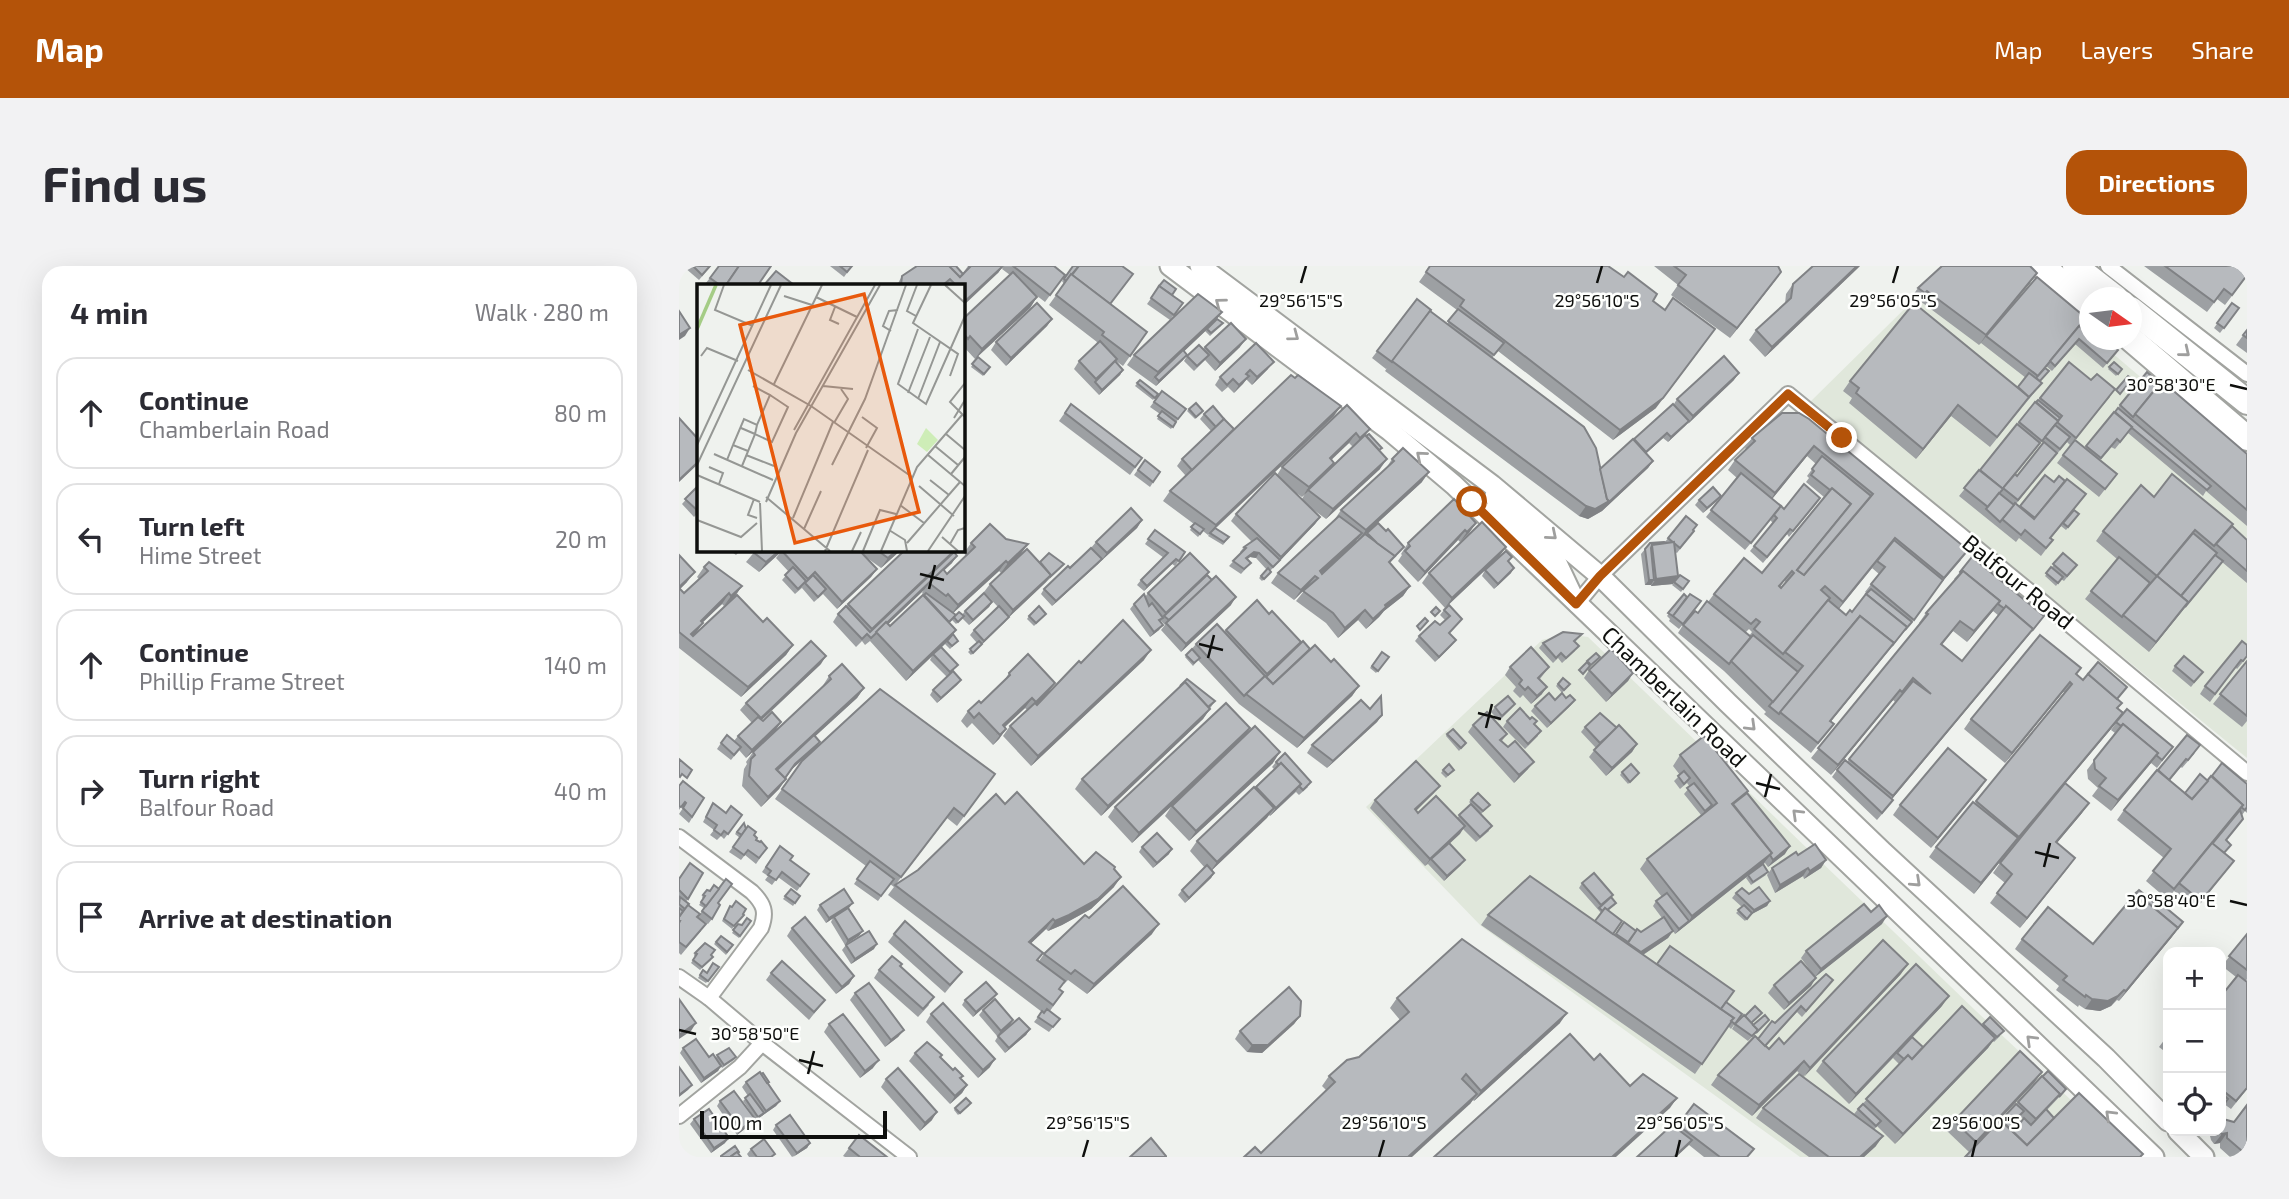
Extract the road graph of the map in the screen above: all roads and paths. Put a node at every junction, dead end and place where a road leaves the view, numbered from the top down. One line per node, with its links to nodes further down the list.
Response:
1 (1170, 266): 14 (street, Chamberlain Road, one-way to 1)
2 (1200, 266): 13 (street, Chamberlain Road, one-way to 13)
3 (2042, 266): 7 (highway)
4 (2075, 266): 6 (highway)
5 (2108, 266): 10 (street)
6 (2102, 287)
7 (2079, 297)
8 (2142, 318): 11 (highway, one-way to 11)
9 (2142, 348): 12 (highway)
10 (2247, 374)
11 (2247, 402)
12 (2247, 438)
13 (1468, 467): 14 (street); 15 (street, Chamberlain Road)
14 (1454, 485): 17 (street, Chamberlain Road)
15 (1492, 485): 16 (street, Chamberlain Road, one-way to 16); 17 (street)
16 (1600, 576): 17 (street); 18 (street, Chamberlain Road); 20 (street, Balfour Road)
17 (1576, 604): 19 (street, Chamberlain Road)
18 (1728, 703): 19 (street); 21 (street, Chamberlain Road, one-way to 21)
19 (1706, 727): 22 (street, Chamberlain Road, one-way to 19)
20 (2247, 773)
21 (1842, 813): 22 (street); 28 (street, Chamberlain Road, one-way to 28)
22 (1820, 836): 31 (street, Chamberlain Road, one-way to 22)
23 (679, 837): 25 (street)
24 (679, 977): 25 (street)
25 (709, 998): 26 (street)
26 (762, 1042): 27 (street); 30 (street)
27 (679, 1116)
28 (2163, 1116)
29 (2183, 1136): 32 (street)
30 (909, 1157)
31 (2154, 1157)
32 (2204, 1157)

